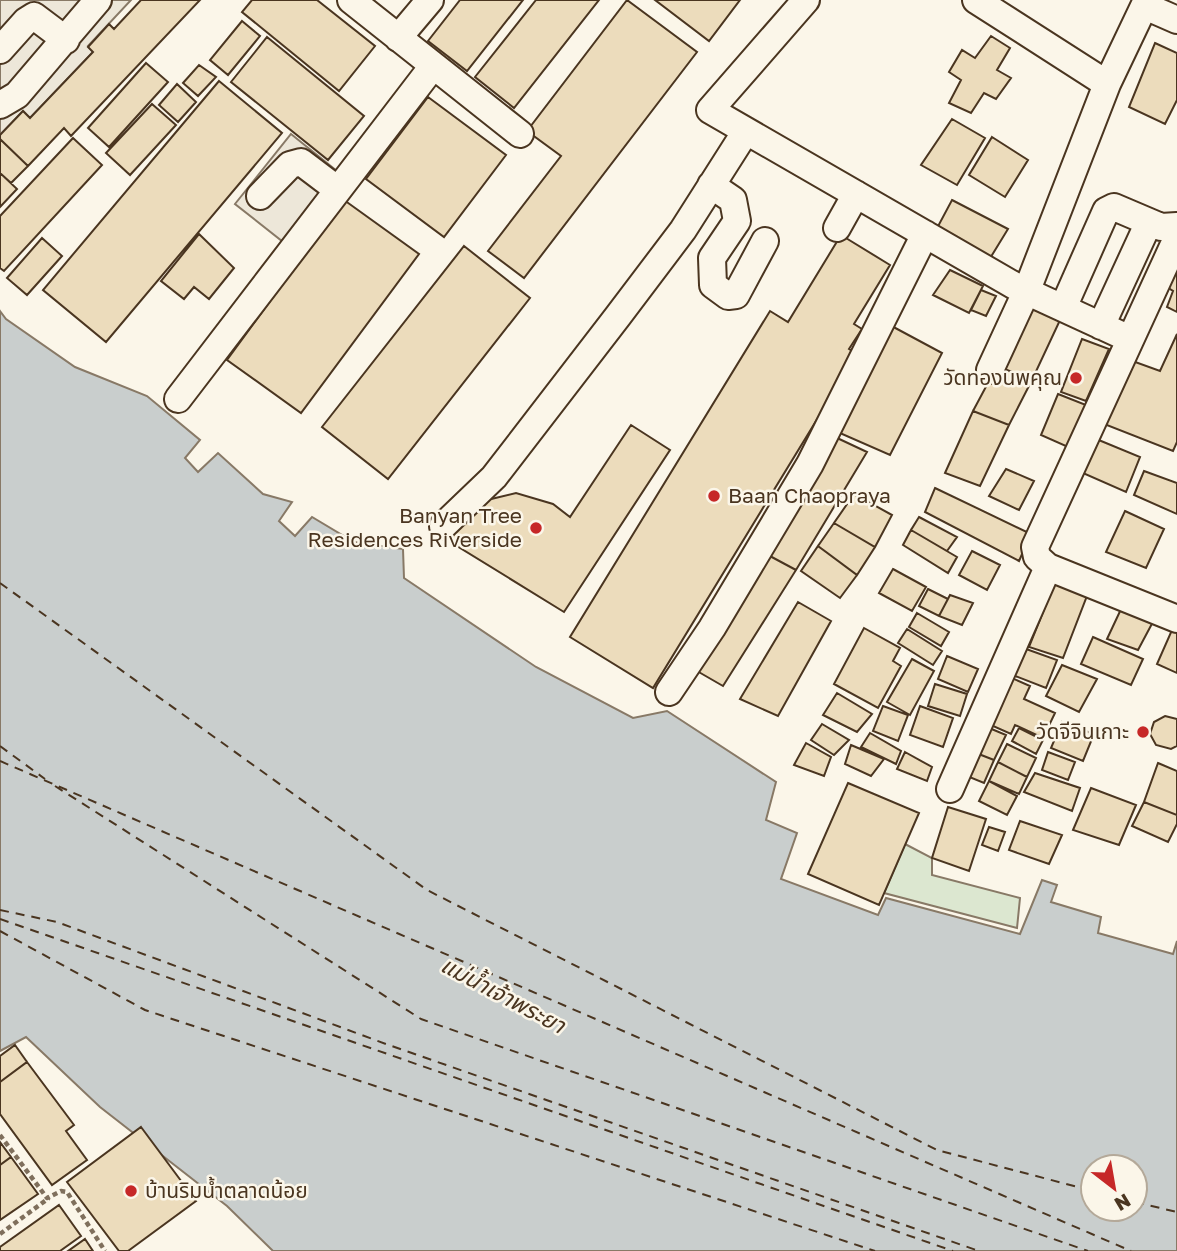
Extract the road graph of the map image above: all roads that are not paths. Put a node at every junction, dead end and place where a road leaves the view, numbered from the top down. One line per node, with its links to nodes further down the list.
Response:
1 (98, 0): 9 (street)
2 (351, 0): 8 (street)
3 (430, 0): 8 (street)
4 (806, 0): 14 (street)
5 (976, 0): 12 (street)
6 (1146, 3): 7 (street); 12 (street)
7 (1177, 20)
8 (398, 38): 11 (street)
9 (66, 40): 10 (street); 13 (street)
10 (0, 50)
11 (433, 66): 15 (street); 17 (street)
12 (1107, 84): 26 (street)
13 (0, 105)
14 (746, 131): 16 (street); 18 (street)
15 (520, 134)
16 (711, 185): 25 (street); 32 (street)
17 (338, 190): 19 (street); 31 (street)
18 (856, 194): 22 (street); 23 (street)
19 (260, 196)
20 (1149, 222): 21 (street); 27 (street); 28 (street)
21 (1177, 226)
22 (837, 228)
23 (925, 234): 26 (street); 35 (street)
24 (1177, 238): 29 (street)
25 (765, 241)
26 (1027, 290): 27 (street); 30 (street)
27 (1063, 308): 28 (street)
28 (1101, 326): 29 (street)
29 (1129, 339): 33 (street)
30 (990, 370)
31 (178, 399)
32 (443, 526)
33 (1048, 567): 34 (street); 36 (street)
34 (1177, 619)
35 (669, 692)
36 (950, 789)

